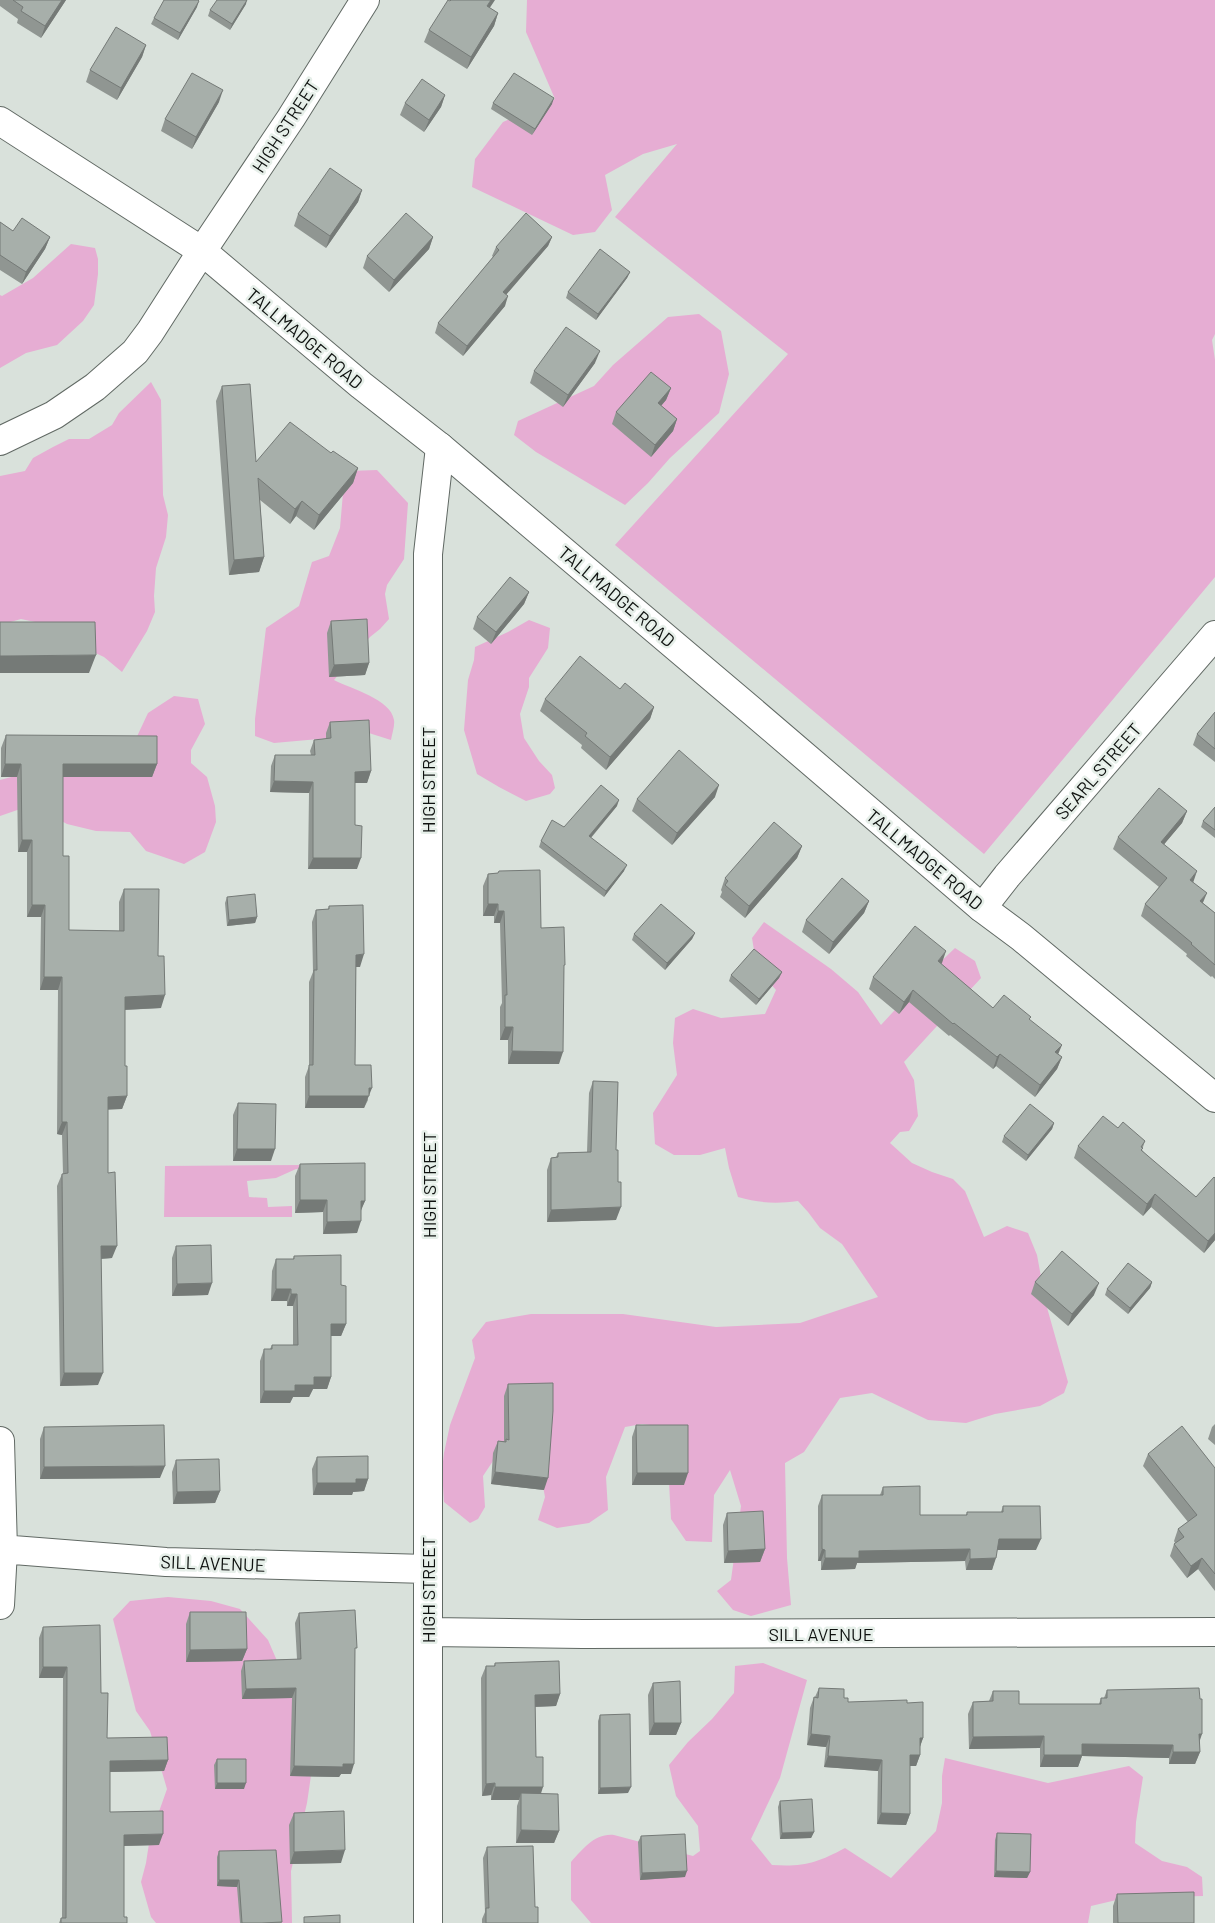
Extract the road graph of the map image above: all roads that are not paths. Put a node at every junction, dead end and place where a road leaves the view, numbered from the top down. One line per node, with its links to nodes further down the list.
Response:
1 (365, 0): 3 (street, HIGH STREET)
2 (0, 121): 3 (street, TALLMADGE ROAD)
3 (202, 251): 4 (street, HIGH STREET); 5 (street, TALLMADGE ROAD)
4 (0, 441)
5 (440, 447): 7 (street, TALLMADGE ROAD); 11 (street, HIGH STREET)
6 (1215, 634): 7 (street, SEARL STREET)
7 (982, 908): 8 (street, TALLMADGE ROAD)
8 (1215, 1098)
9 (0, 1441): 10 (street)
10 (2, 1549): 11 (street, SILL AVENUE); 12 (street)
11 (427, 1569): 13 (street, HIGH STREET)
12 (0, 1605)
13 (428, 1632): 14 (street, SILL AVENUE); 15 (street, HIGH STREET)
14 (1215, 1632)
15 (428, 1923)

